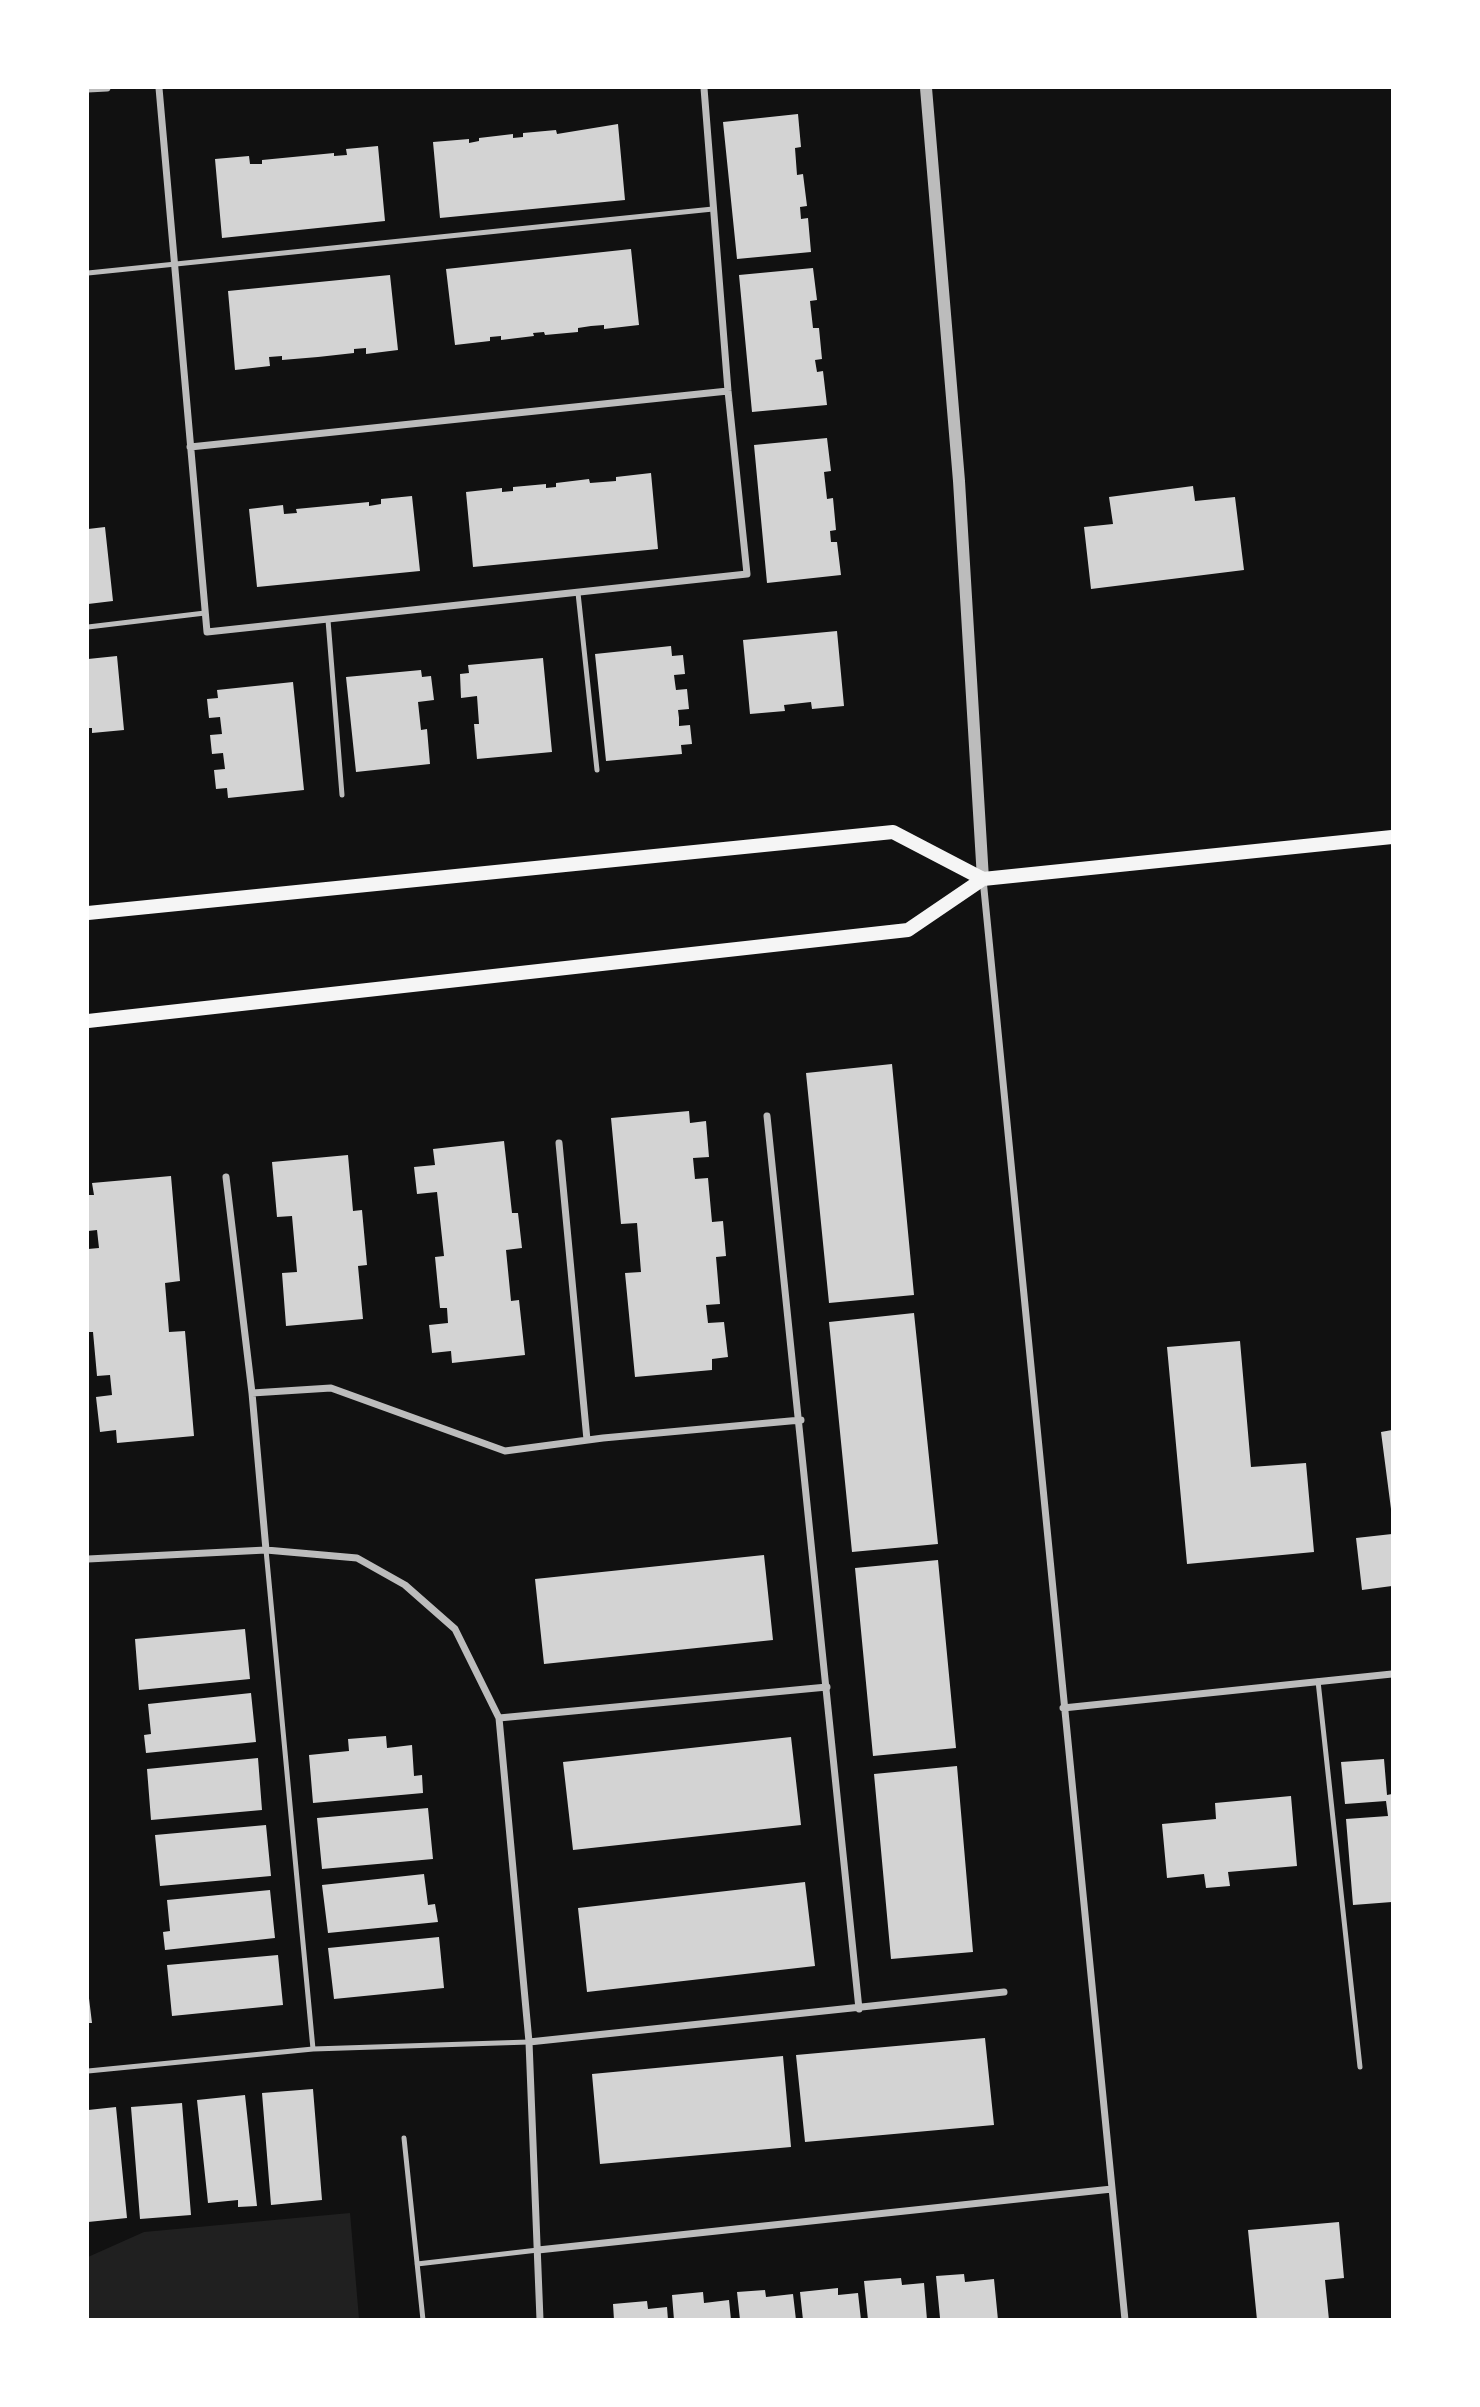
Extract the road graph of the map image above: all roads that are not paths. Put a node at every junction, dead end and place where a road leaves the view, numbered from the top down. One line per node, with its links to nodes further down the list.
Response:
1 (107, 88): 5 (street)
2 (159, 88): 7 (street)
3 (704, 88): 6 (street)
4 (926, 88): 18 (street)
5 (88, 89)
6 (713, 209): 7 (lane); 9 (street)
7 (174, 265): 8 (lane); 10 (street)
8 (88, 274)
9 (728, 391): 10 (street); 11 (street)
10 (190, 447): 12 (street)
11 (578, 593): 13 (street); 15 (lane)
12 (205, 613): 13 (street); 14 (lane)
13 (328, 620): 16 (lane)
14 (88, 627)
15 (597, 770)
16 (342, 795)
17 (1392, 837): 18 (main road)
18 (983, 878): 19 (main road); 20 (main road); 32 (street)
19 (88, 912)
20 (88, 1021)
21 (768, 1116): 25 (street)
22 (559, 1143): 26 (street)
23 (226, 1177): 24 (street)
24 (252, 1393): 26 (street); 27 (street)
25 (801, 1420): 26 (street); 31 (street)
26 (587, 1440)
27 (266, 1550): 28 (street); 33 (street); 37 (lane)
28 (88, 1559)
29 (1392, 1674): 30 (street)
30 (1318, 1681): 32 (street); 38 (lane)
31 (827, 1687): 33 (street); 35 (street)
32 (1063, 1708): 41 (street)
33 (499, 1718): 36 (street)
34 (1004, 1992): 35 (street)
35 (859, 2009): 36 (street)
36 (529, 2042): 37 (lane); 42 (street)
37 (313, 2049): 39 (lane)
38 (1360, 2067)
39 (88, 2071)
40 (404, 2138): 43 (lane)
41 (1112, 2189): 42 (street); 46 (street)
42 (538, 2250): 43 (lane); 45 (street)
43 (417, 2264): 44 (lane)
44 (423, 2319)
45 (540, 2319)
46 (1125, 2319)

